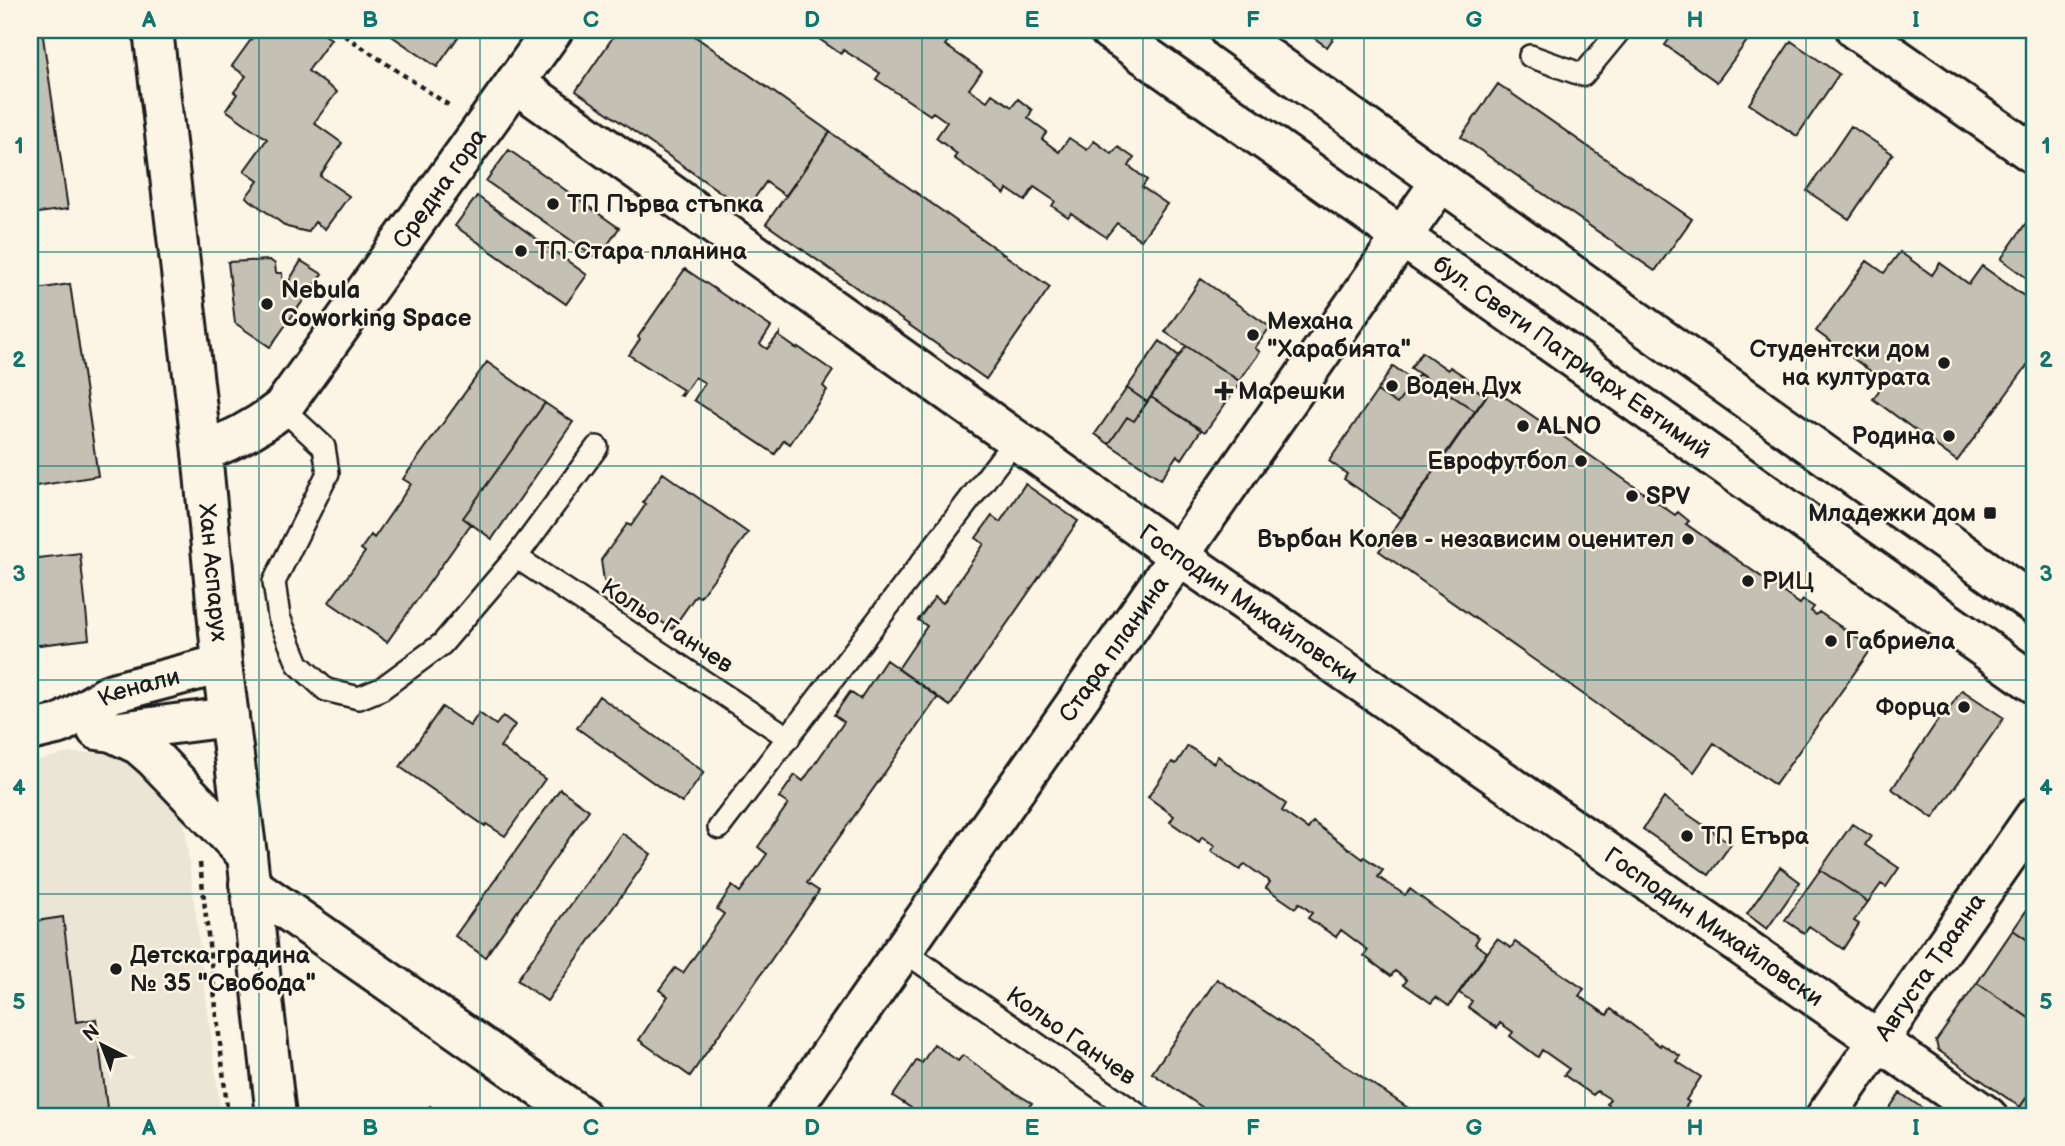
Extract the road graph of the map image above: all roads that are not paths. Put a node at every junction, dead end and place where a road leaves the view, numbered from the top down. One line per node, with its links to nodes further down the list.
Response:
1 (153, 30): 15 (street, Хан Аспарух)
2 (553, 30): 8 (street, Средна гора)
3 (1110, 30): 11 (street, бул. Свети Патриарх Евтимий)
4 (1228, 30): 10 (street)
5 (1620, 30): 7 (lane)
6 (1856, 30): 9 (street)
7 (1530, 56)
8 (515, 83): 12 (street, Средна гора); 13 (street, Господин Михайловски)
9 (2029, 138)
10 (1441, 181): 11 (street, Стара планина); 18 (street)
11 (1402, 236): 16 (street, Стара планина); 20 (street, бул. Свети Патриарх Евтимий)
12 (282, 408): 15 (street, Средна гора); 17 (lane)
13 (1016, 439): 16 (street, Господин Михайловски); 24 (lane)
14 (597, 447): 17 (lane)
15 (202, 452): 19 (street, Хан Аспарух)
16 (1178, 556): 28 (street, Стара планина); 29 (street, Господин Михайловски)
17 (516, 557): 24 (lane, Кольо Ганчев)
18 (2035, 605)
19 (222, 664): 21 (street, Хан Аспарух); 22 (street, Кенали)
20 (2035, 684)
21 (229, 716): 23 (street, Кенали); 27 (street, Хан Аспарух)
22 (45, 728): 23 (street, Кенали)
23 (112, 732): 27 (street)
24 (789, 738): 26 (lane)
25 (2035, 816): 29 (street, Августа Траяна)
26 (719, 828)
27 (248, 870): 30 (street, Хан Аспарух); 31 (street)
28 (904, 951): 32 (street, Стара планина); 33 (lane, Кольо Ганчев)
29 (1879, 1041): 34 (street, Августа Траяна); 35 (street, Господин Михайловски)
30 (276, 1116)
31 (581, 1116)
32 (787, 1116)
33 (1140, 1116)
34 (1826, 1116)
35 (1987, 1116)

